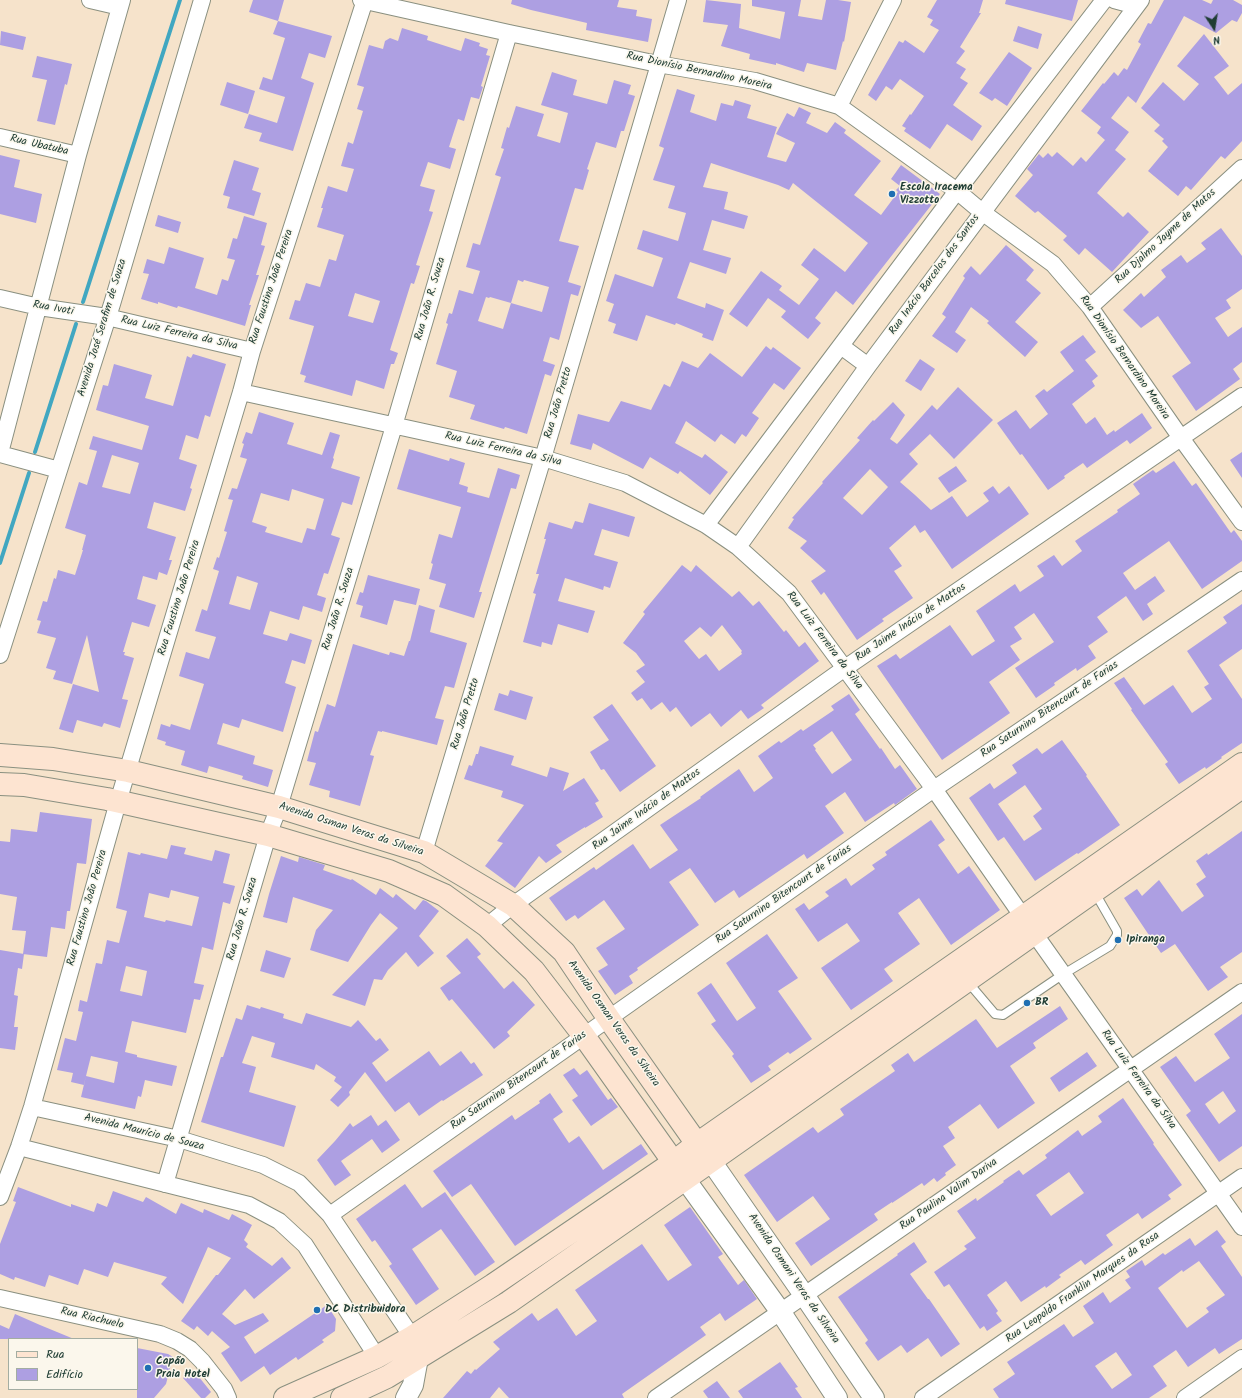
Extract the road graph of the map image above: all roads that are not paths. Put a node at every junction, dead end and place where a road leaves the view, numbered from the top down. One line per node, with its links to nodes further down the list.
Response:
1 (90, 0): 8 (street)
2 (202, 0): 21 (street, Avenida José Serafim de Souza)
3 (363, 0): 10 (street, Rua Dionísio Bernardino Moreira); 23 (street, Rua Faustino João Pereira)
4 (678, 0): 11 (street, Rua João Pretto)
5 (893, 0): 12 (street)
6 (1104, 0): 16 (street)
7 (1114, 0): 9 (street)
8 (121, 3): 14 (street)
9 (1139, 3): 17 (street, Rua Inácio Barcelos dos Santos)
10 (509, 33): 11 (street, Rua Dionísio Bernardino Moreira); 27 (street, Rua João R. Souza)
11 (658, 64): 12 (street, Rua Dionísio Bernardino Moreira); 30 (street, Rua João Pretto)
12 (838, 106): 16 (street, Rua Dionísio Bernardino Moreira)
13 (0, 137): 14 (street, Rua Ubatuba)
14 (78, 155): 19 (street)
15 (1242, 168): 20 (street, Rua Djalmo Jayme de Matos)
16 (957, 191): 17 (street, Rua Dionísio Bernardino Moreira); 22 (street)
17 (982, 212): 20 (street, Rua Dionísio Bernardino Moreira); 24 (street, Rua Inácio Barcelos dos Santos)
18 (0, 298): 19 (street, Rua Ivoti)
19 (38, 307): 21 (street, Rua Ivoti); 29 (street)
20 (1090, 307): 28 (street, Rua Dionísio Bernardino Moreira)
21 (107, 318): 23 (street, Rua Luiz Ferreira da Silva); 31 (street, Avenida José Serafim de Souza)
22 (841, 346): 24 (street); 33 (street)
23 (252, 351): 25 (street, Rua Faustino João Pereira)
24 (868, 366): 34 (street, Rua Inácio Barcelos dos Santos)
25 (241, 392): 27 (street, Rua Luiz Ferreira da Silva); 40 (street, Rua Faustino João Pereira)
26 (1242, 396): 28 (street, Rua Jaime Inácio de Mattos)
27 (394, 426): 30 (street, Rua Luiz Ferreira da Silva); 45 (street, Rua João R. Souza)
28 (1181, 438): 32 (street, Rua Dionísio Bernardino Moreira); 37 (street, Rua Jaime Inácio de Mattos)
29 (0, 453): 31 (street)
30 (543, 458): 33 (street, Rua Luiz Ferreira da Silva); 47 (street, Rua João Pretto)
31 (59, 470): 36 (street, Avenida José Serafim de Souza)
32 (1242, 522)
33 (706, 525): 34 (street, Rua Luiz Ferreira da Silva)
34 (738, 547): 37 (street, Rua Luiz Ferreira da Silva)
35 (1242, 580): 43 (street, Rua Saturnino Bitencourt de Farias)
36 (0, 655)
37 (845, 668): 43 (street, Rua Luiz Ferreira da Silva); 49 (street, Rua Jaime Inácio de Mattos)
38 (0, 755): 40 (main road, Avenida Osman Veras da Silveira)
39 (1242, 764): 50 (main road)
40 (128, 771): 44 (street, Rua Faustino João Pereira); 45 (main road, Avenida Osman Veras da Silveira)
41 (0, 784): 44 (main road)
42 (1242, 786): 48 (main road)
43 (934, 789): 50 (street, Rua Luiz Ferreira da Silva); 55 (street, Rua Saturnino Bitencourt de Farias)
44 (118, 802): 46 (main road); 58 (street, Rua Faustino João Pereira)
45 (279, 806): 46 (street, Rua João R. Souza); 47 (main road, Avenida Osman Veras da Silveira)
46 (268, 835): 51 (main road); 59 (street, Rua João R. Souza)
47 (424, 852): 49 (main road, Avenida Osman Veras da Silveira)
48 (1094, 890): 50 (main road); 52 (lane)
49 (513, 905): 51 (street, Rua Jaime Inácio de Mattos); 55 (main road, Avenida Osman Veras da Silveira)
50 (1029, 925): 52 (street, Rua Luiz Ferreira da Silva); 53 (main road); 60 (main road)
51 (488, 926): 56 (main road)
52 (1062, 974): 53 (lane); 57 (street, Rua Luiz Ferreira da Silva)
53 (967, 980): 62 (main road)
54 (1242, 992): 57 (street, Rua Paulina Valim Dariva)
55 (609, 1019): 56 (street, Rua Saturnino Bitencourt de Farias); 60 (main road, Avenida Osman Veras da Silveira)
56 (584, 1036): 63 (main road); 68 (street, Rua Saturnino Bitencourt de Farias)
57 (1130, 1070): 66 (street, Rua Luiz Ferreira da Silva); 70 (street, Rua Paulina Valim Dariva)
58 (32, 1107): 59 (street, Avenida Maurício de Souza); 61 (street, Rua Faustino João Pereira)
59 (179, 1139): 65 (street, Rua João R. Souza); 68 (street, Avenida Maurício de Souza)
60 (697, 1144): 62 (main road, Avenida Osman Veras da Silveira); 63 (main road)
61 (19, 1147): 65 (street); 67 (street, Rua Faustino João Pereira)
62 (711, 1161): 63 (main road); 70 (street, Avenida Osmani Veras da Silveira)
63 (679, 1171): 72 (street); 73 (main road); 75 (main road)
64 (1242, 1177): 66 (street, Rua Leopoldo Franklin Marques da Rosa)
65 (165, 1184): 74 (street)
66 (1219, 1194): 69 (street, Rua Luiz Ferreira da Silva); 84 (street, Rua Leopoldo Franklin Marques da Rosa)
67 (0, 1197)
68 (330, 1215): 73 (street, Avenida Maurício de Souza)
69 (1242, 1227)
70 (804, 1295): 72 (street, Rua Paulina Valim Dariva); 83 (street, Avenida Osmani Veras da Silveira)
71 (0, 1298): 77 (street, Rua Riachuelo)
72 (780, 1311): 81 (street, Rua Paulina Valim Dariva); 82 (street)
73 (412, 1337): 74 (main road); 75 (street)
74 (377, 1357): 78 (main road)
75 (418, 1358): 79 (main road); 80 (street)
76 (1242, 1358): 85 (street)
77 (228, 1398)
78 (285, 1398)
79 (342, 1398)
80 (406, 1398)
81 (656, 1398)
82 (837, 1398)
83 (874, 1398)
84 (923, 1398)
85 (1185, 1398)

